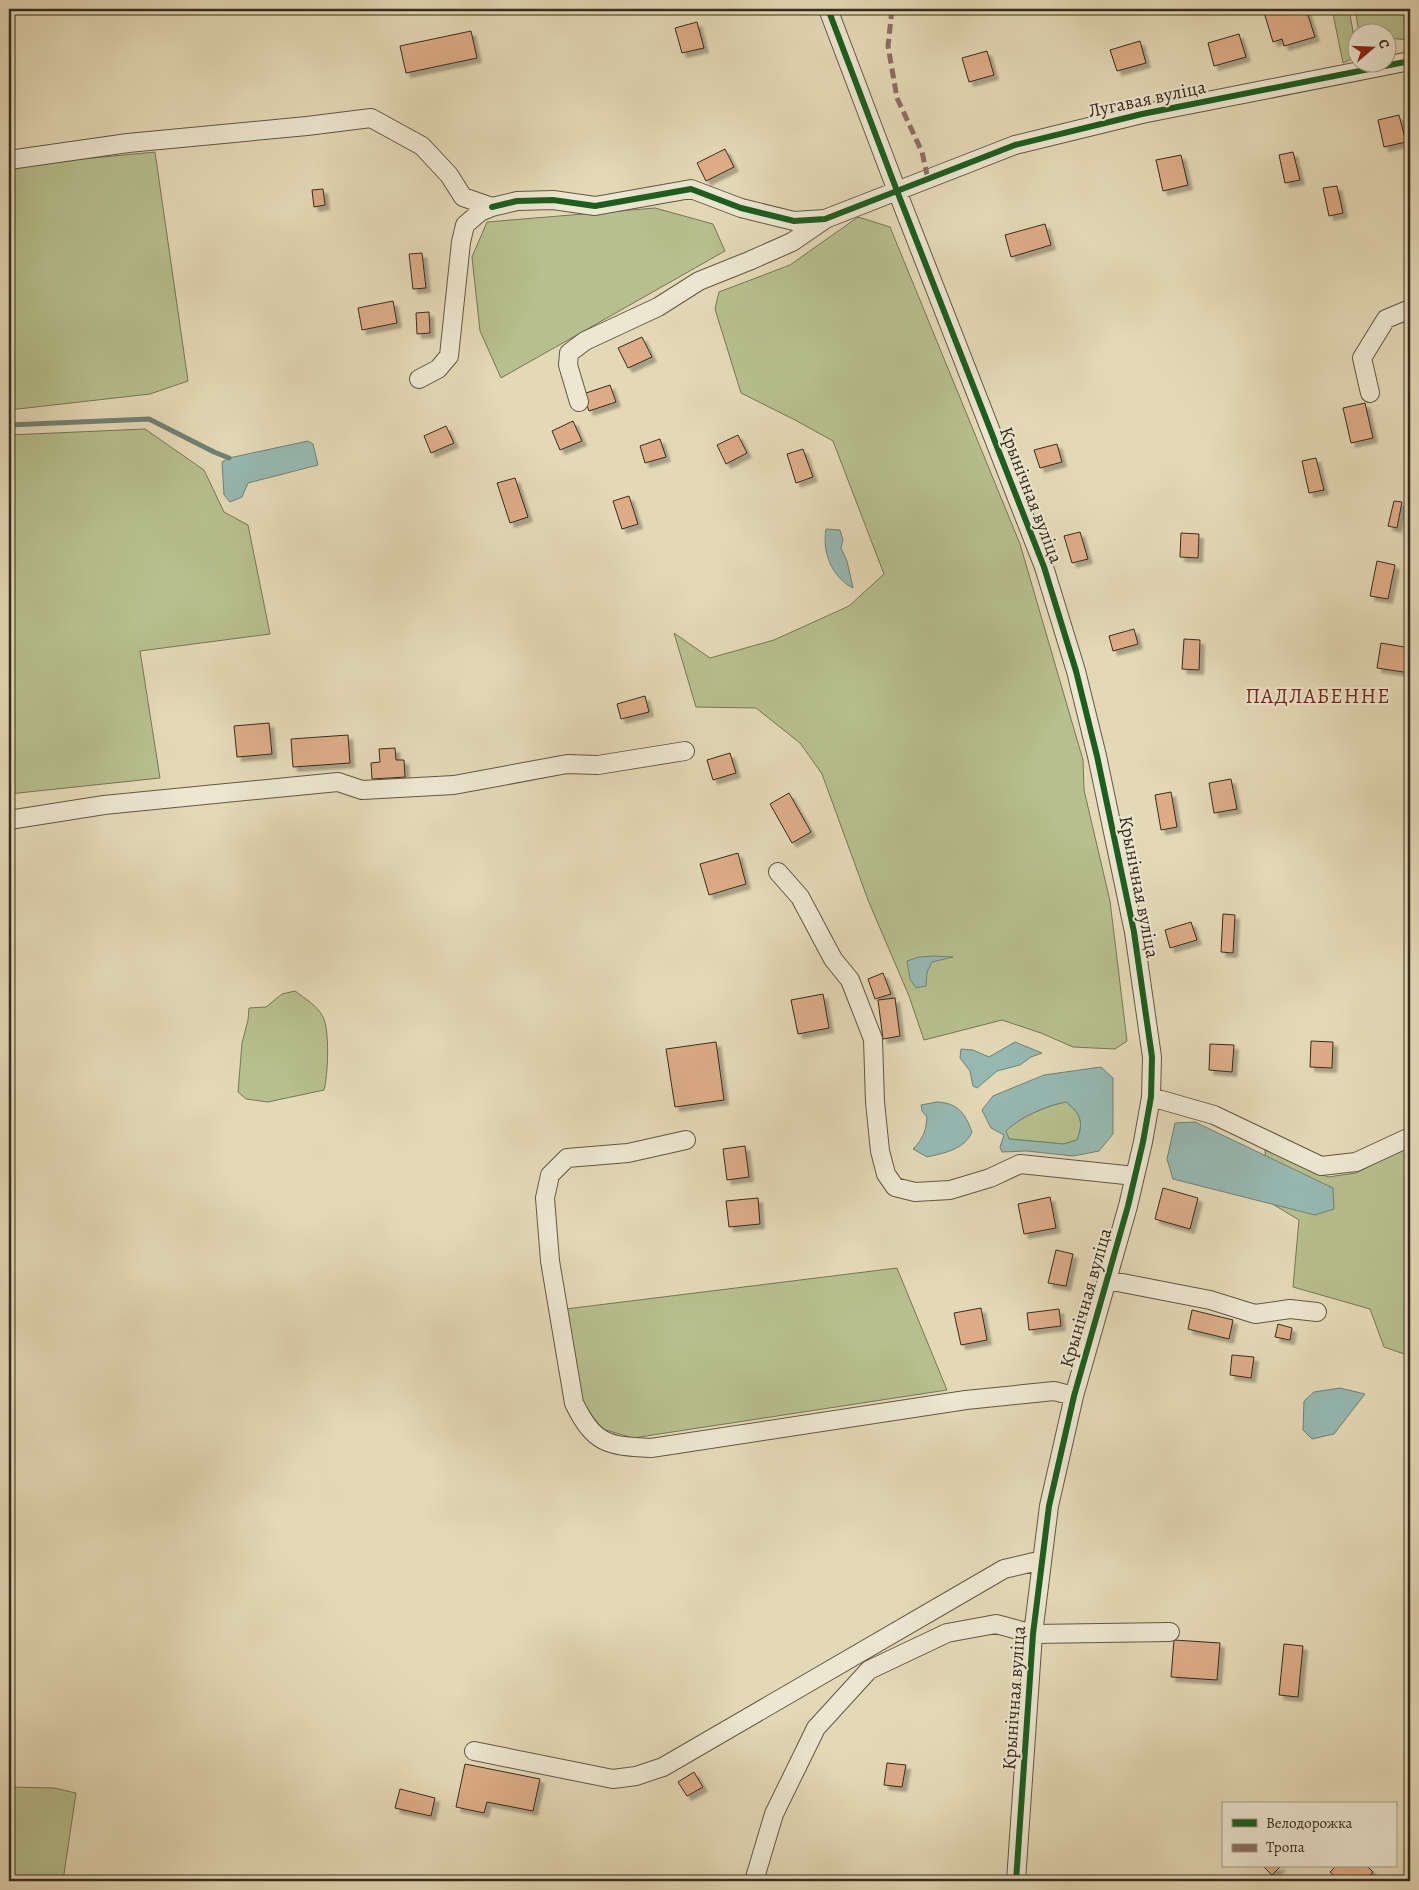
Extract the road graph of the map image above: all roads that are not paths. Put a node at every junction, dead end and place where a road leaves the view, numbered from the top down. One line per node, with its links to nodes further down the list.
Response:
1 (828, 9): 4 (street, Крынічная вуліца)
2 (1410, 61): 4 (street, Лугавая вуліца)
3 (9, 160): 5 (street)
4 (896, 191): 6 (street); 14 (street, Крынічная вуліца)
5 (492, 207): 6 (street); 8 (street)
6 (825, 219): 10 (street)
7 (1410, 309): 9 (street)
8 (419, 379)
9 (1370, 393)
10 (579, 402)
11 (685, 751): 12 (street)
12 (9, 820)
13 (778, 872): 17 (street)
14 (1151, 1097): 15 (street); 17 (street, Крынічная вуліца)
15 (1410, 1137)
16 (686, 1140): 20 (street)
17 (1135, 1176): 18 (street, Крынічная вуліца)
18 (1107, 1280): 19 (street); 20 (street, Крынічная вуліца)
19 (1317, 1312)
20 (1074, 1396): 21 (street, Крынічная вуліца)
21 (1042, 1560): 23 (street, Крынічная вуліца); 24 (street)
22 (1170, 1632): 23 (street)
23 (1033, 1634): 25 (street); 26 (street, Крынічная вуліца)
24 (474, 1751)
25 (754, 1881)
26 (1016, 1881)

